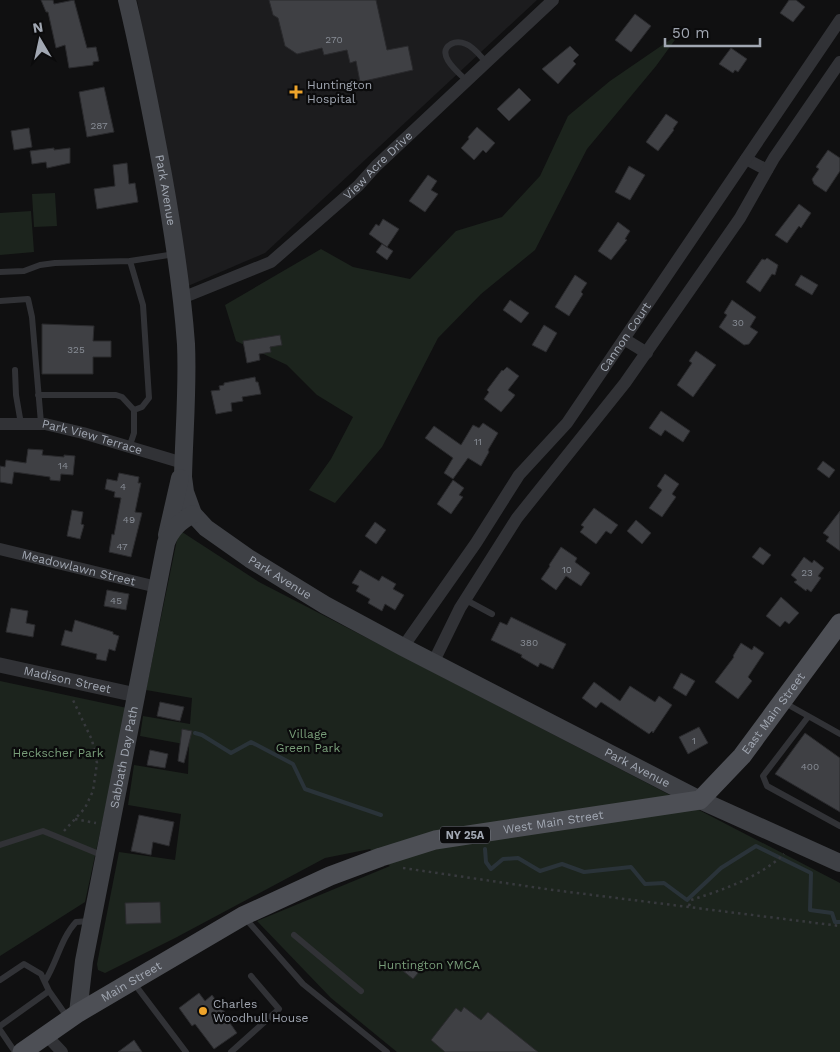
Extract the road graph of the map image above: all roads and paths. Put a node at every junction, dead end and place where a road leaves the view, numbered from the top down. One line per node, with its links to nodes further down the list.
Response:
1 (126, 0): 9 (main road, Park Avenue)
2 (553, 0): 5 (street, View Acre Drive)
3 (840, 20): 7 (street, Cannon Court)
4 (840, 62): 8 (street, Cannon Court)
5 (487, 63): 6 (street, View Acre Drive); 6 (lane)
6 (467, 81): 12 (street, View Acre Drive)
7 (746, 159): 8 (street); 14 (street, Cannon Court)
8 (767, 170): 15 (street, Cannon Court)
9 (177, 254): 10 (lane); 12 (main road, Park Avenue)
10 (130, 261): 11 (lane); 18 (lane)
11 (0, 272)
12 (182, 298): 25 (main road, Park Avenue)
13 (0, 301): 17 (lane)
14 (624, 339): 15 (street); 22 (street, Cannon Court)
15 (647, 353): 24 (street, Cannon Court)
16 (15, 370): 21 (lane)
17 (38, 395): 18 (lane); 19 (lane)
18 (134, 410): 23 (lane)
19 (41, 423): 21 (street, Park View Terrace); 23 (street, Park View Terrace)
20 (0, 424): 21 (street, Park View Terrace)
21 (21, 424)
22 (546, 446): 24 (street); 28 (street, Cannon Court)
23 (129, 448): 25 (street, Park View Terrace)
24 (565, 459): 30 (street, Cannon Court)
25 (183, 463): 26 (main road, Park Avenue); 27 (main road)
26 (193, 514): 27 (main road, Sabbath Day Path); 35 (main road, Park Avenue)
27 (166, 542): 31 (main road, Sabbath Day Path)
28 (476, 543): 30 (street); 35 (street, Cannon Court)
29 (0, 549): 31 (street, Meadowlawn Street)
30 (495, 553): 32 (street, Cannon Court)
31 (157, 587): 38 (main road, Sabbath Day Path)
32 (466, 600): 33 (lane); 36 (street, Cannon Court)
33 (492, 614)
34 (840, 623): 40 (main road, East Main Street)
35 (403, 647): 36 (main road, Park Avenue)
36 (433, 663): 43 (main road, Park Avenue)
37 (0, 665): 38 (street, Madison Street)
38 (136, 695): 50 (main road, Sabbath Day Path)
39 (73, 700): 44 (path)
40 (782, 701): 41 (lane); 43 (main road, East Main Street)
41 (808, 717): 42 (lane); 46 (lane)
42 (840, 734)
43 (700, 800): 51 (main road, Park Avenue); 54 (main road, West Main Street / NY 25A)
44 (75, 819): 45 (path); 47 (path)
45 (93, 822)
46 (840, 826)
47 (58, 837): 48 (lane); 50 (lane)
48 (0, 845)
49 (783, 855): 53 (path)
50 (105, 857): 55 (main road, Sabbath Day Path)
51 (839, 860)
52 (403, 868): 53 (path)
53 (689, 906): 56 (path)
54 (243, 916): 61 (main road, Main Street / NY 25A); 73 (lane)
55 (92, 921): 60 (lane); 64 (main road, Sabbath Day Path)
56 (840, 926)
57 (294, 935): 63 (lane)
58 (251, 976): 72 (lane)
59 (0, 980): 60 (lane)
60 (45, 981): 62 (lane)
61 (132, 981): 64 (main road, Main Street / NY 25A); 71 (lane)
62 (49, 991): 64 (lane); 65 (lane)
63 (360, 991)
64 (73, 1016): 67 (main road, Main Street / NY 25A)
65 (0, 1026)
66 (0, 1030): 68 (lane)
67 (46, 1035): 69 (main road, Main Street / NY 25A); 70 (street)
68 (15, 1052)
69 (22, 1052)
70 (62, 1052)
71 (186, 1052)
72 (231, 1052)
73 (387, 1052)

